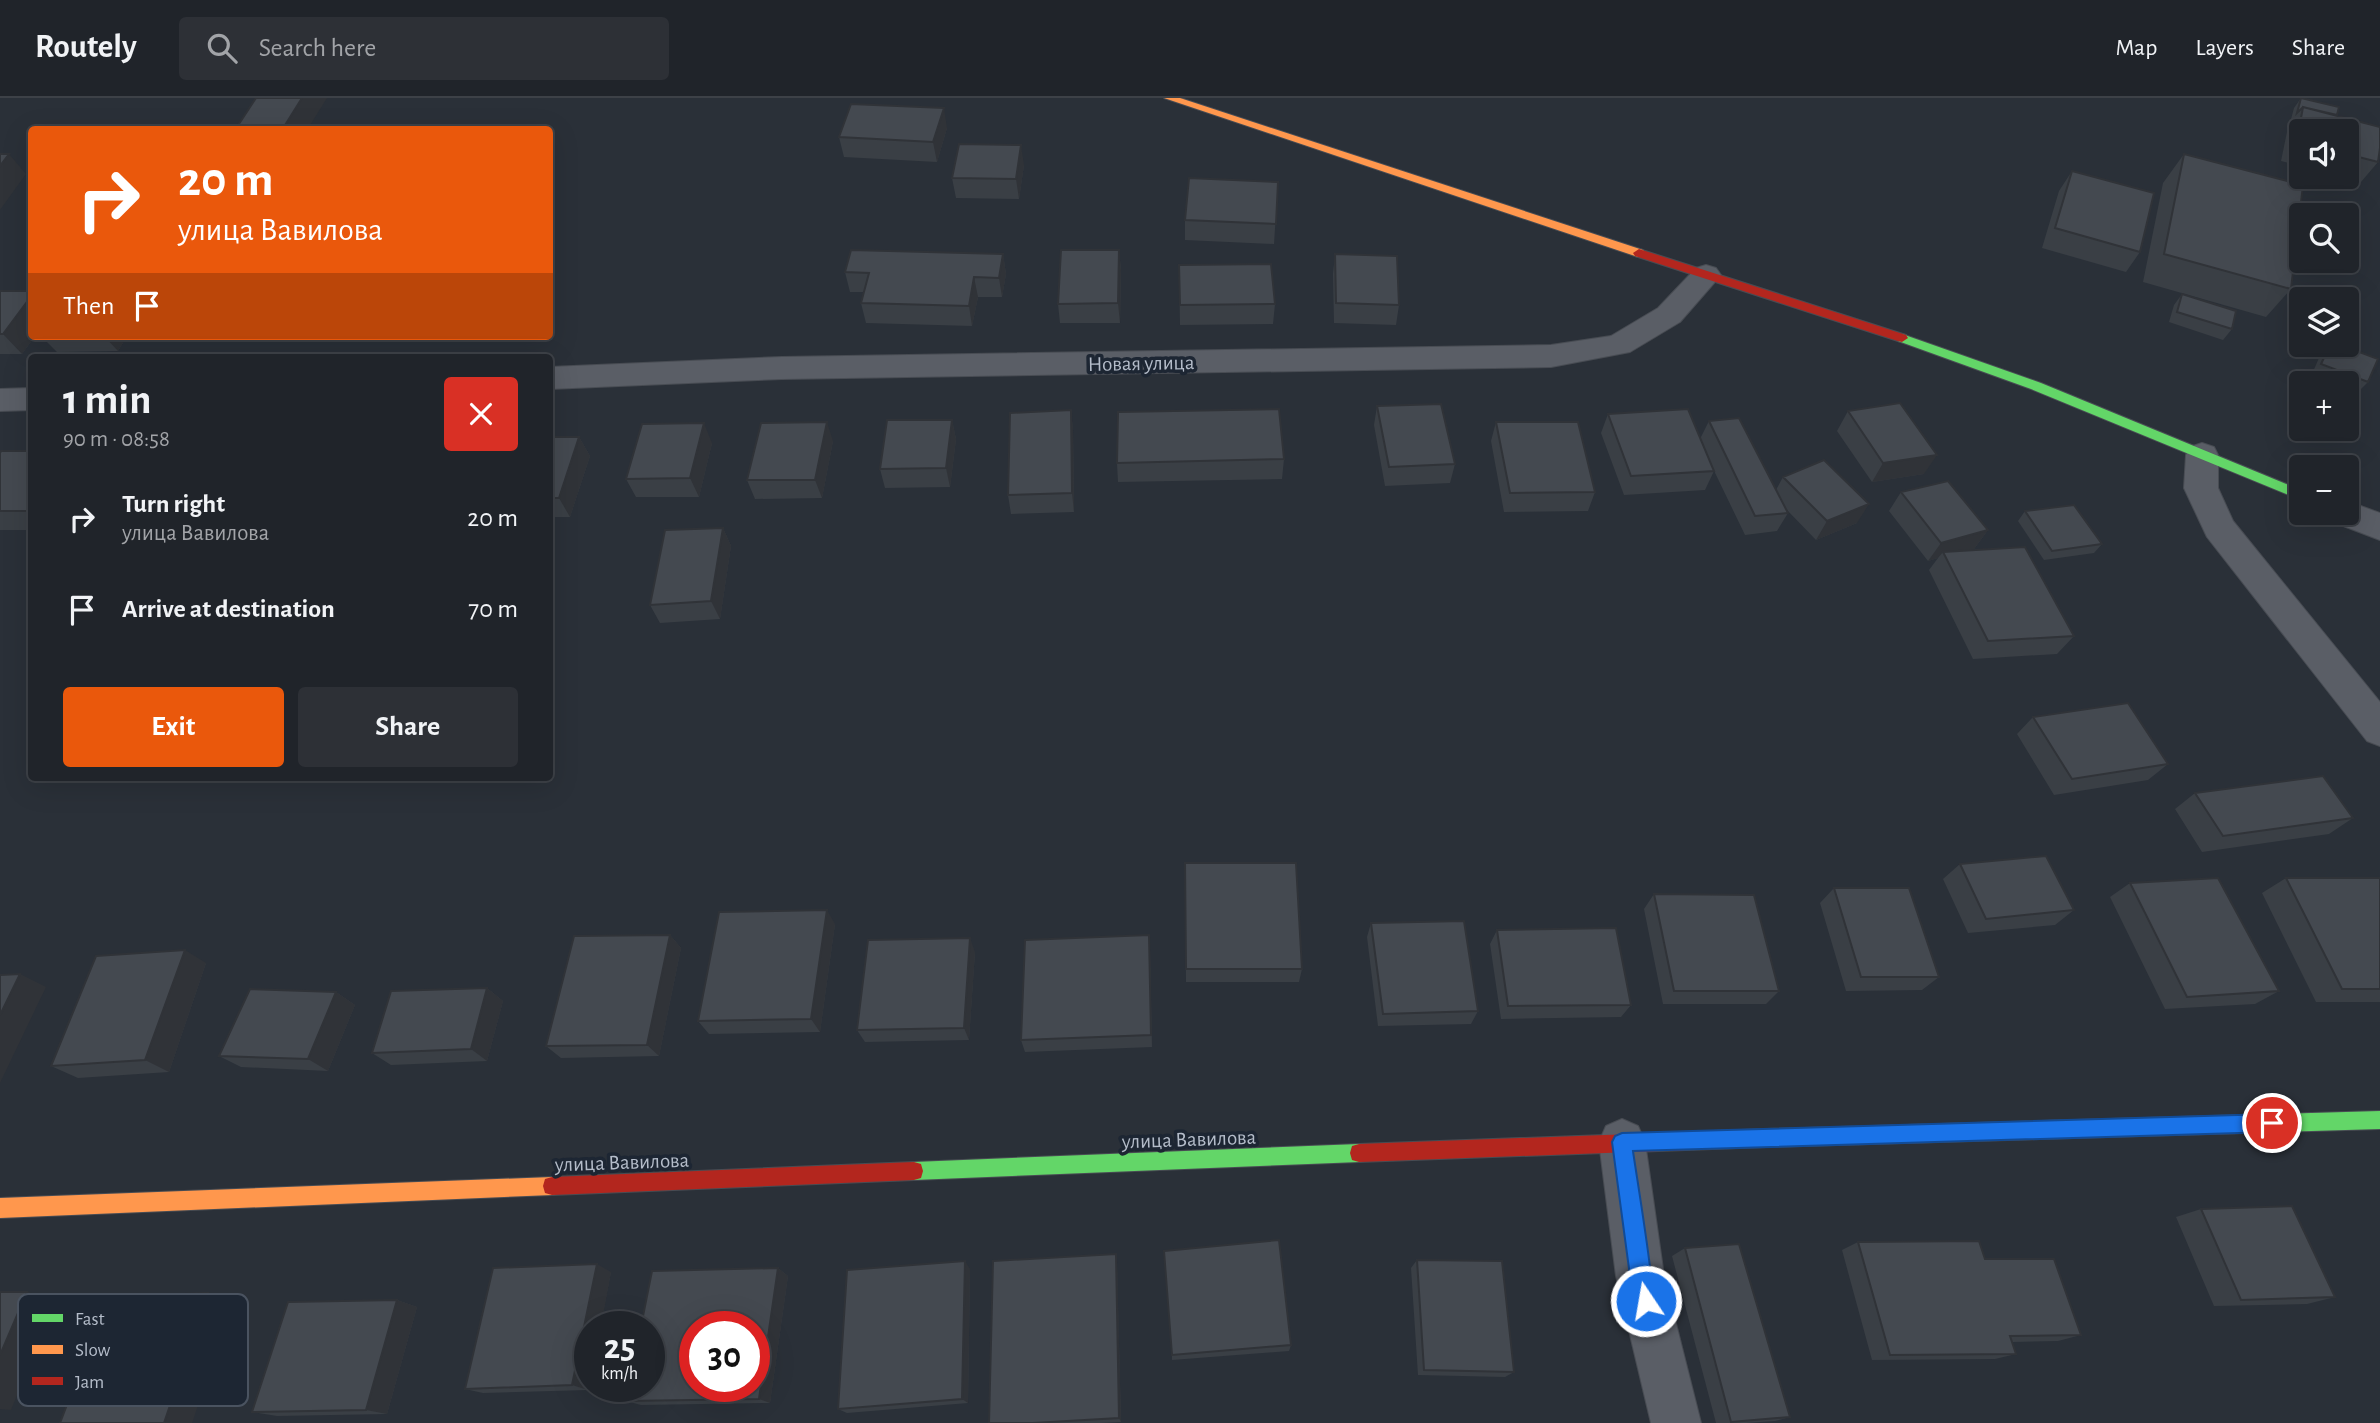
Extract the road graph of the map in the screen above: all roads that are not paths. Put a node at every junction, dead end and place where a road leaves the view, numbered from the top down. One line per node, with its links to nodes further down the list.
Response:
1 (1169, 98): 2 (street)
2 (1706, 275): 3 (street, Новая улица); 6 (street)
3 (553, 378)
4 (28, 399): 5 (street)
5 (0, 400)
6 (2202, 455): 7 (street); 10 (street)
7 (2289, 490)
8 (2359, 519): 9 (street)
9 (2380, 527)
10 (2380, 730)
11 (2380, 1120): 12 (street, улица Вавилова)
12 (1622, 1142): 13 (street, улица Вавилова); 14 (street)
13 (0, 1208)
14 (1676, 1423)

